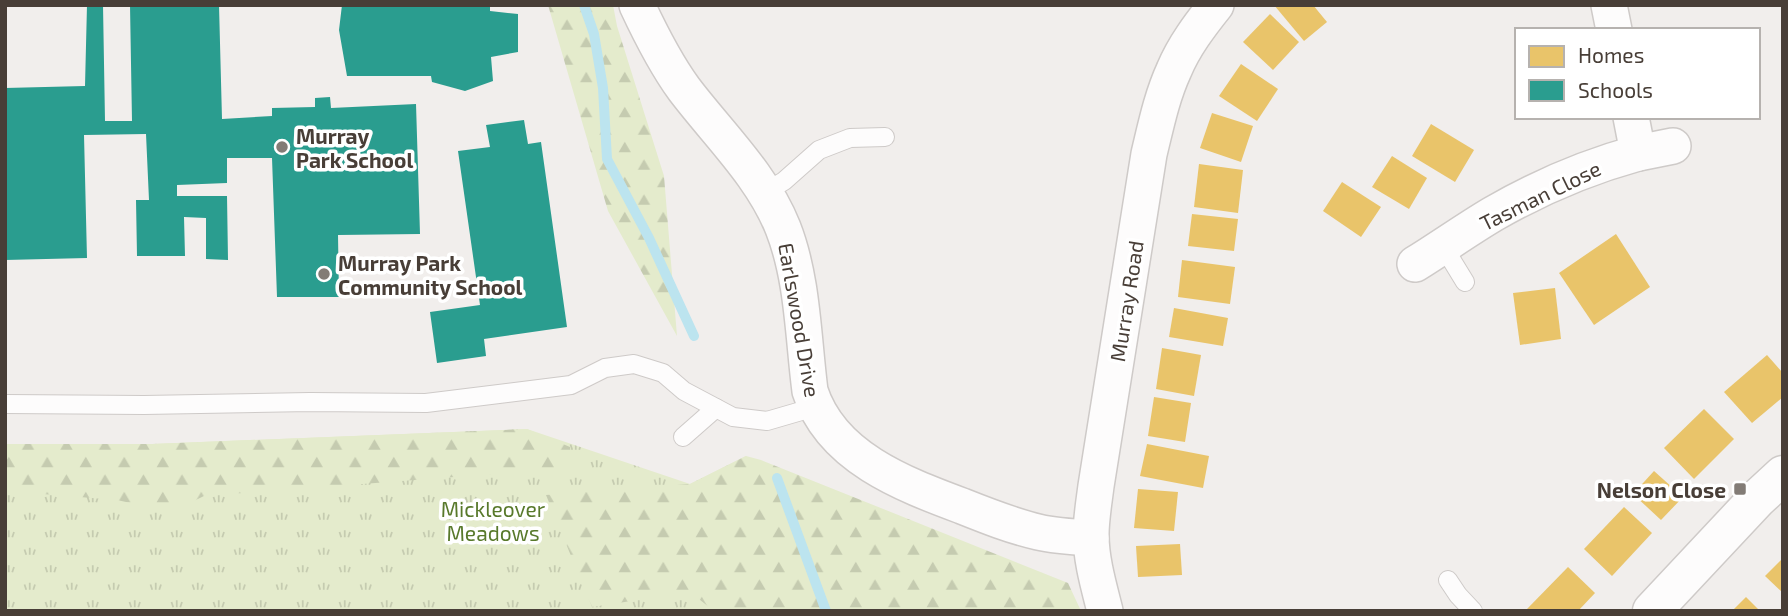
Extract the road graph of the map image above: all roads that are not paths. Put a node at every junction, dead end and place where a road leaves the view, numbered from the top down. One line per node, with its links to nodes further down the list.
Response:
1 (637, 5): 9 (street, Earlswood Drive)
2 (1216, 5): 17 (street, Murray Road)
3 (1609, 5): 4 (street)
4 (1614, 28)
5 (1631, 119): 8 (street)
6 (885, 136): 9 (lane)
7 (1673, 146): 8 (street, Tasman Close)
8 (1638, 153): 10 (street, Tasman Close)
9 (764, 193): 13 (street, Earlswood Drive)
10 (1429, 255): 11 (lane)
11 (1465, 282)
12 (5, 404): 14 (lane)
13 (815, 407): 14 (lane); 17 (street, Earlswood Drive)
14 (716, 408): 15 (lane)
15 (683, 437)
16 (1783, 475): 21 (street)
17 (1091, 538): 19 (street, Murray Road)
18 (1448, 580): 20 (lane)
19 (1105, 611)
20 (1473, 611)
21 (1652, 611)

